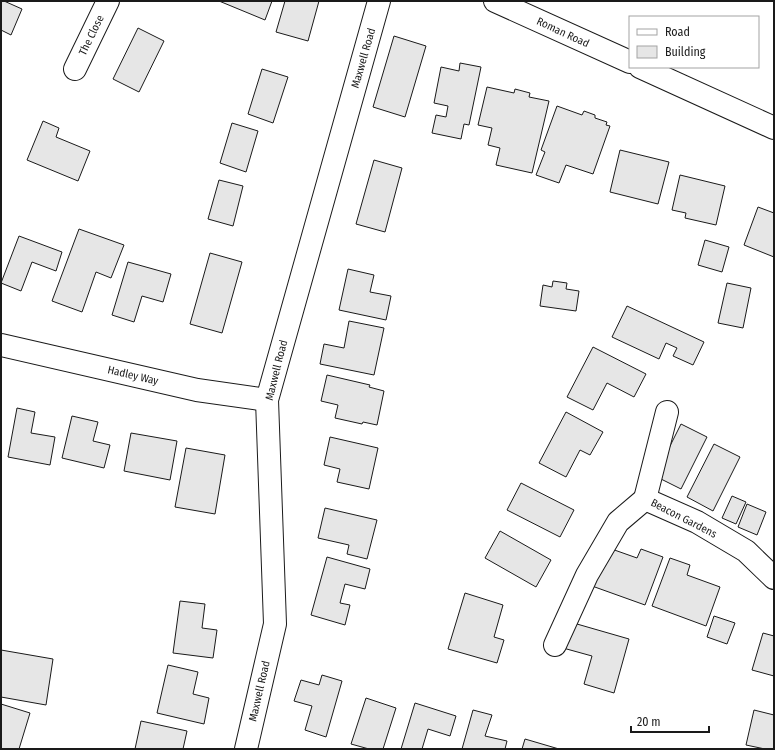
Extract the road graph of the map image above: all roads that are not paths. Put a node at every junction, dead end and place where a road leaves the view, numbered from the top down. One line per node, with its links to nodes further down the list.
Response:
1 (108, 1): 7 (street, The Close)
2 (379, 1): 10 (street, Maxwell Road)
3 (495, 1): 4 (street, Roman Road)
4 (528, 8): 5 (street, Roman Road)
5 (629, 61)
6 (642, 68): 8 (street)
7 (75, 69)
8 (774, 128)
9 (1, 345): 10 (street, Hadley Way)
10 (267, 400): 15 (street, Maxwell Road)
11 (667, 412): 12 (street, Beacon Gardens)
12 (646, 498): 13 (street, Beacon Gardens); 14 (street)
13 (774, 578)
14 (555, 645)
15 (246, 749)

